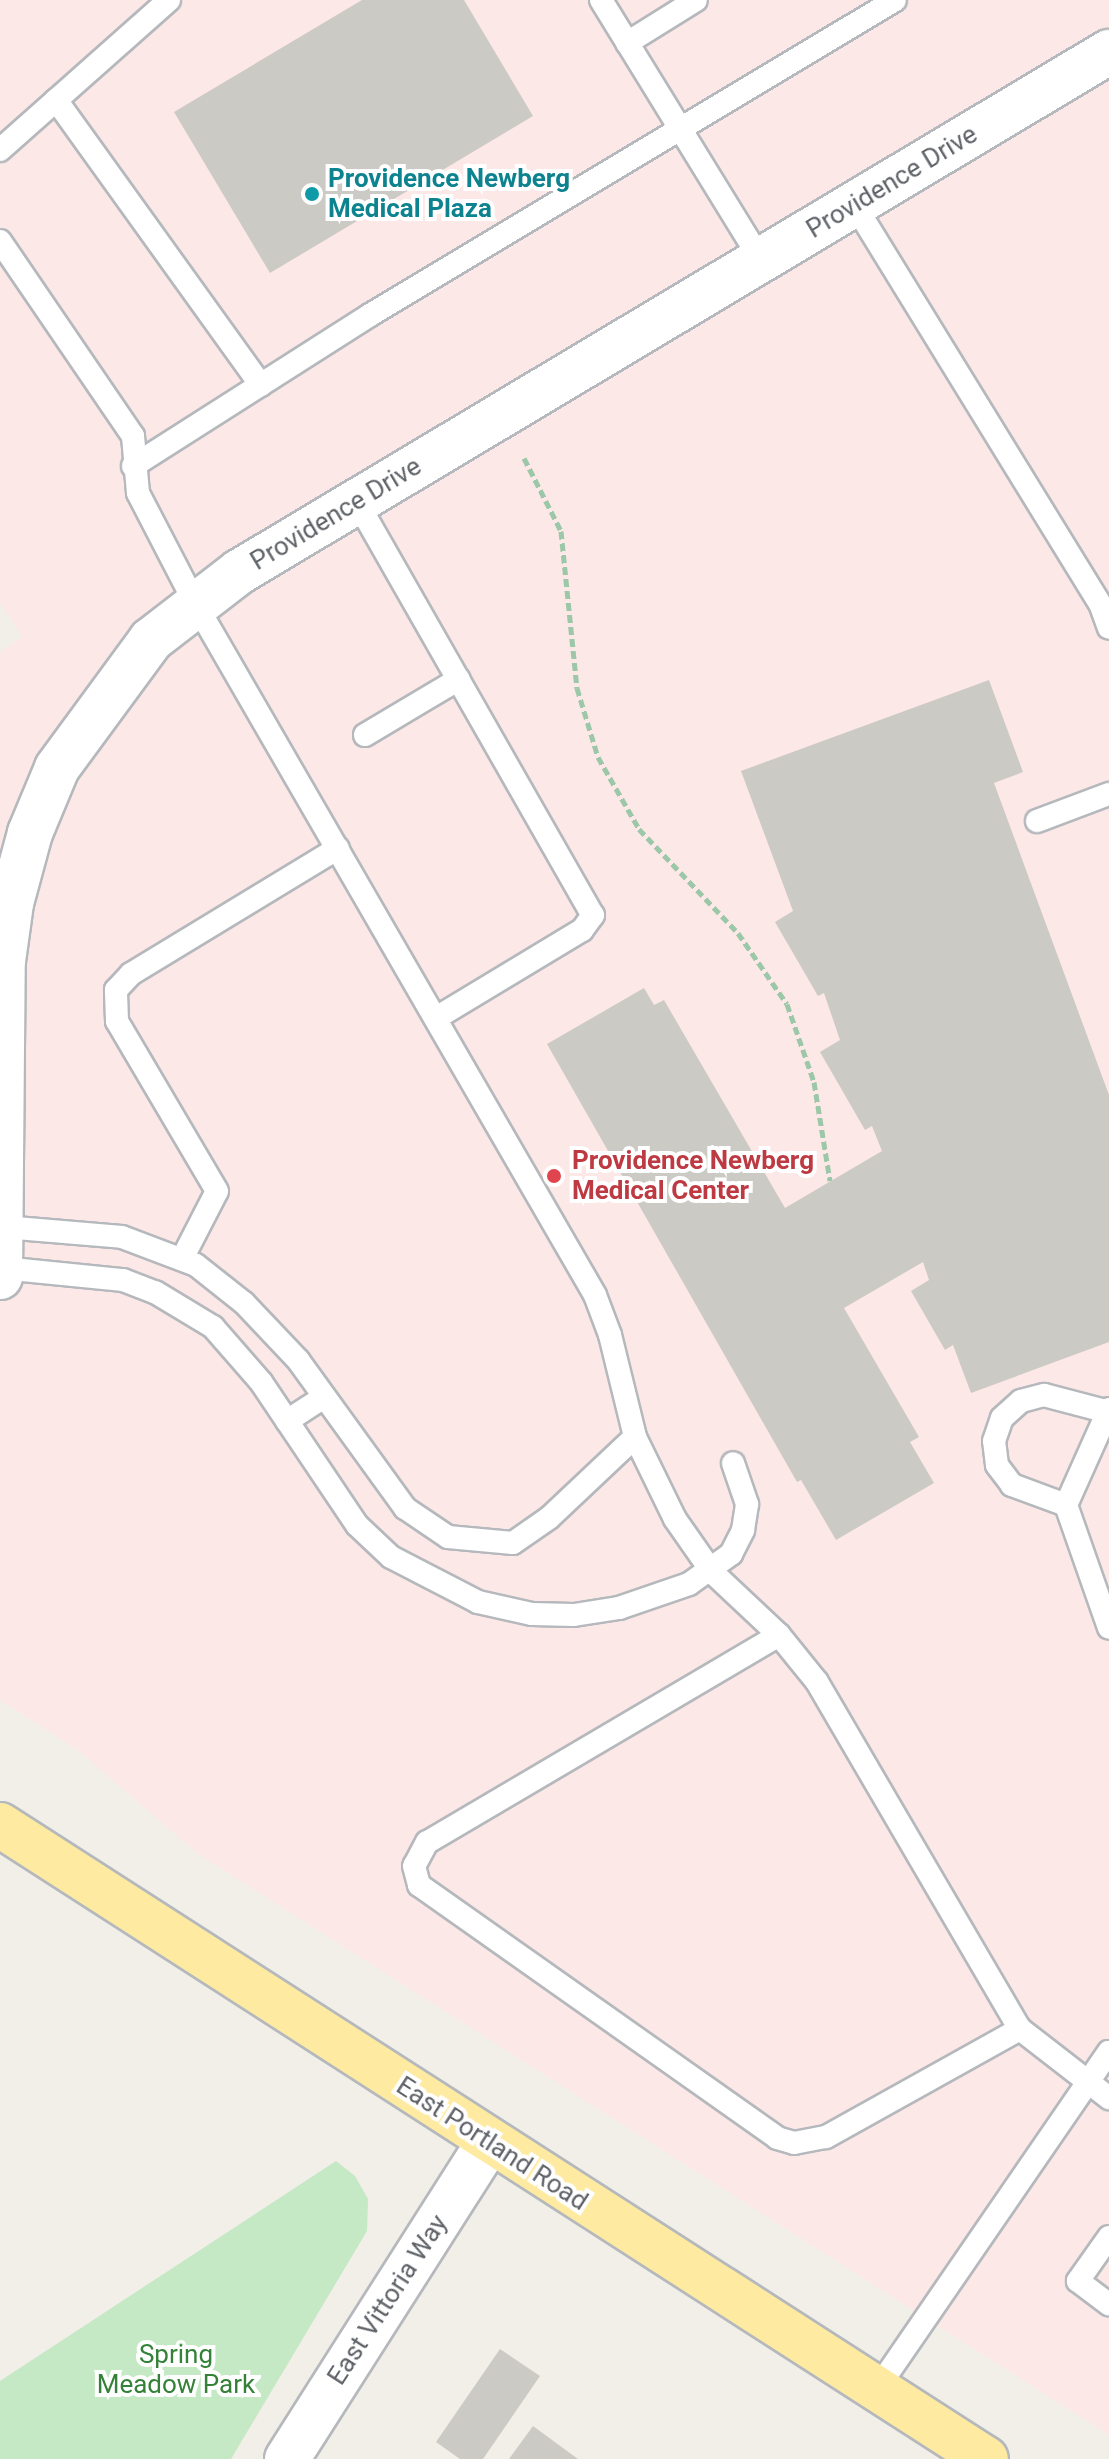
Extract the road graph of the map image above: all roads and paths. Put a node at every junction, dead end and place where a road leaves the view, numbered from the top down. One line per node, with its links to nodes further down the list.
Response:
1 (169, 0): 7 (lane)
2 (601, 0): 5 (lane)
3 (696, 0): 5 (lane)
4 (895, 0): 8 (lane)
5 (627, 43): 8 (lane)
6 (1109, 52): 10 (street, Providence Drive)
7 (56, 100): 9 (lane); 13 (lane)
8 (681, 130): 12 (lane); 13 (lane)
9 (0, 150)
10 (854, 204): 12 (street, Providence Drive); 18 (lane)
11 (0, 241): 15 (lane)
12 (761, 260): 16 (street, Providence Drive)
13 (261, 385): 15 (lane)
14 (524, 458): 25 (path)
15 (133, 466): 17 (lane)
16 (357, 502): 17 (street, Providence Drive); 19 (lane)
17 (195, 603): 23 (lane); 26 (street, Providence Drive)
18 (1109, 628)
19 (459, 679): 20 (lane); 24 (lane)
20 (365, 735)
21 (1109, 794): 22 (lane)
22 (1037, 821)
23 (338, 848): 24 (lane); 27 (lane)
24 (436, 1018): 31 (lane)
25 (830, 1181)
26 (2, 1258): 27 (lane); 30 (lane)
27 (182, 1259): 28 (lane)
28 (324, 1397): 30 (lane); 31 (lane)
29 (1108, 1410): 33 (lane); 33 (lane)
30 (287, 1421): 34 (lane)
31 (635, 1437): 34 (lane)
32 (733, 1463): 34 (lane)
33 (1066, 1505): 35 (lane)
34 (712, 1572): 36 (lane)
35 (1109, 1628)
36 (779, 1635): 38 (lane); 38 (lane)
37 (0, 1825): 42 (highway, East Portland Road)
38 (1020, 2029): 40 (lane)
39 (1109, 2052): 40 (lane)
40 (1087, 2082): 41 (lane); 45 (lane)
41 (1109, 2098)
42 (489, 2142): 45 (highway, East Portland Road); 46 (street, East Vittoria Way)
43 (1109, 2237): 44 (lane)
44 (1109, 2304)
45 (877, 2389): 47 (highway, East Portland Road)
46 (287, 2459)
47 (986, 2459)

